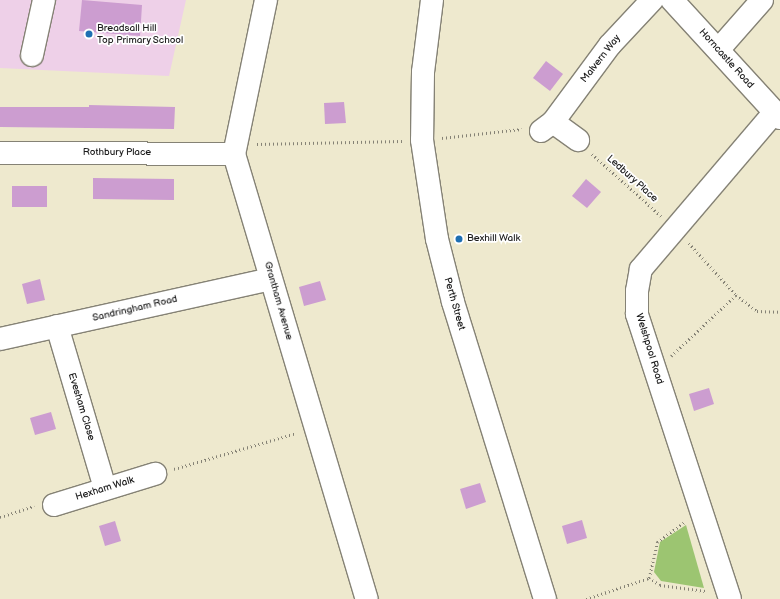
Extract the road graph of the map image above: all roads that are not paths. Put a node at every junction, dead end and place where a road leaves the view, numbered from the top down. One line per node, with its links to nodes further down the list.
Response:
1 (44, 0): 8 (street)
2 (266, 0): 11 (street, Grantham Avenue)
3 (432, 0): 21 (street, Perth Street)
4 (652, 0): 10 (street, Malvern Way)
5 (672, 0): 7 (street, Horncastle Road)
6 (762, 0): 7 (street)
7 (719, 49): 9 (street, Horncastle Road)
8 (32, 55)
9 (777, 116): 19 (street, Welshpool Road)
10 (578, 140)
11 (235, 149): 12 (street, Rothbury Place); 13 (street, Grantham Avenue)
12 (0, 153)
13 (270, 279): 14 (street, Sandringham Road); 20 (street, Grantham Avenue)
14 (57, 326): 15 (street, Sandringham Road); 17 (street, Evesham Close)
15 (0, 339)
16 (155, 474): 17 (street, Hexham Walk)
17 (105, 488): 18 (street, Hexham Walk)
18 (54, 505)
19 (728, 596)
20 (367, 599)
21 (545, 599)

